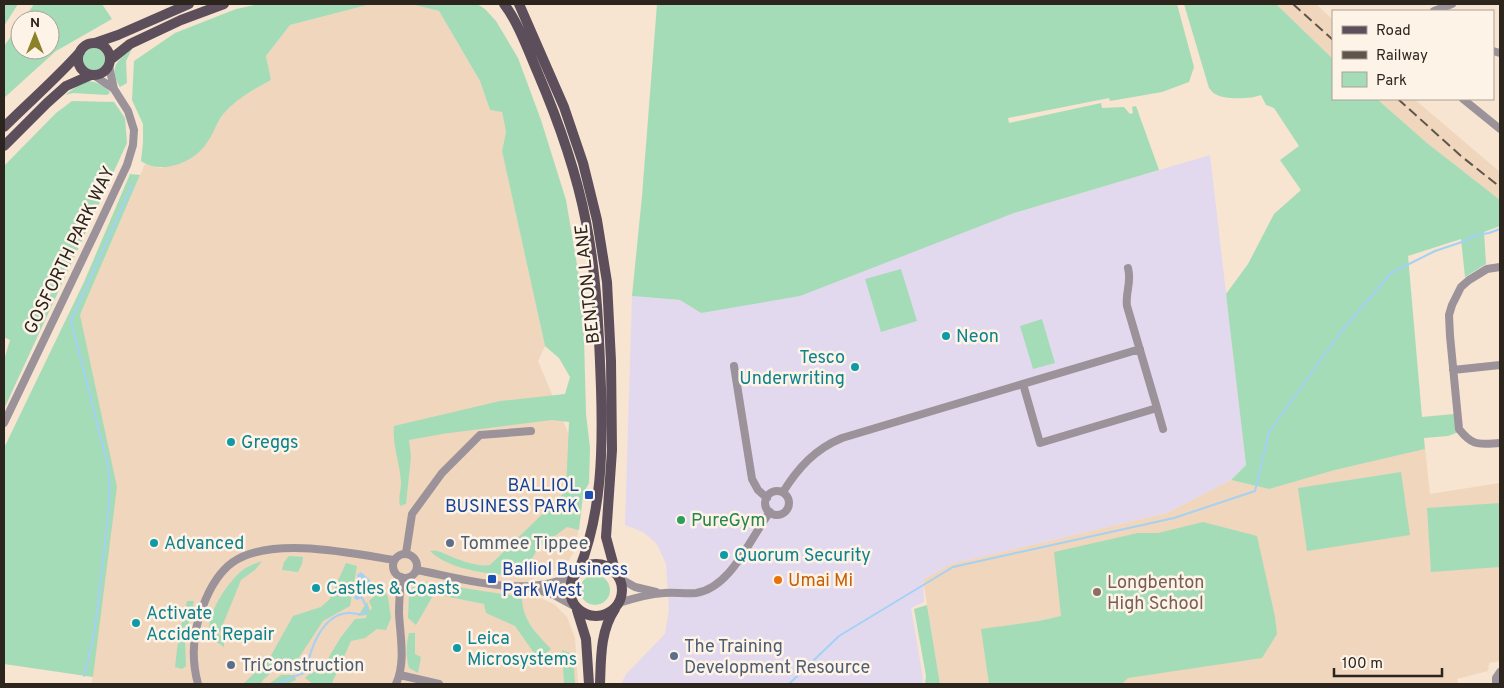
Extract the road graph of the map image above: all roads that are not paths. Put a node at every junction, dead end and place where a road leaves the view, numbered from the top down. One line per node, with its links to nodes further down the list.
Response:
1 (188, 4): 7 (main road)
2 (224, 4): 9 (main road)
3 (504, 4): 34 (main road, BENTON LANE)
4 (519, 4): 35 (main road, BENTON LANE)
5 (1452, 4): 6 (street)
6 (1437, 10)
7 (94, 43): 8 (main road); 9 (main road)
8 (80, 52): 10 (main road); 13 (main road)
9 (110, 63): 10 (main road); 11 (street, GOSFORTH PARK WAY)
10 (93, 75): 11 (street, GOSFORTH PARK WAY); 15 (main road)
11 (114, 89): 24 (street, GOSFORTH PARK WAY)
12 (1464, 100): 14 (street)
13 (4, 127)
14 (1500, 129)
15 (4, 146)
16 (1500, 267): 21 (street)
17 (1128, 268): 18 (street)
18 (1140, 349): 22 (street); 23 (street)
19 (734, 366): 29 (street)
20 (1500, 366): 21 (street)
21 (1453, 370): 27 (street)
22 (1023, 384): 23 (street); 28 (street)
23 (1157, 408): 25 (street)
24 (4, 423)
25 (1164, 429)
26 (531, 431): 31 (street)
27 (1500, 443)
28 (783, 492): 29 (street); 30 (street)
29 (767, 498): 30 (street)
30 (770, 512): 38 (street)
31 (406, 553): 32 (street); 33 (street)
32 (394, 560): 36 (street); 43 (street)
33 (417, 570): 36 (street); 37 (street)
34 (577, 572): 35 (main road); 37 (street); 40 (main road)
35 (617, 576): 38 (street); 39 (main road)
36 (401, 577): 42 (street)
37 (527, 587): 40 (street)
38 (663, 593): 39 (street)
39 (617, 605): 40 (main road); 47 (main road)
40 (576, 608): 46 (main road)
41 (1500, 672): 48 (street)
42 (400, 675): 44 (street); 45 (street)
43 (198, 684)
44 (396, 684)
45 (438, 684)
46 (590, 684)
47 (600, 684)
48 (1496, 684)

